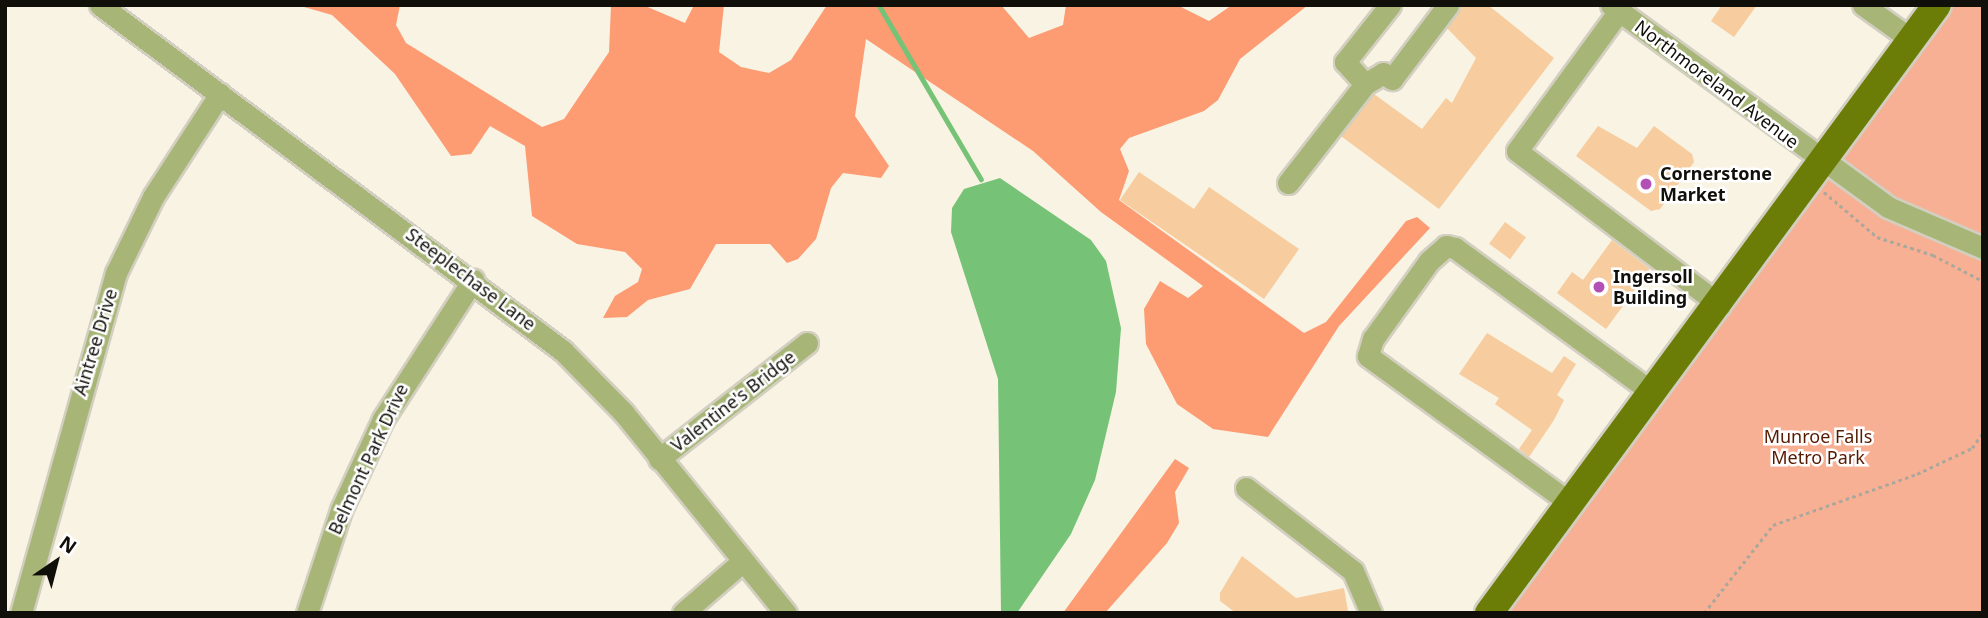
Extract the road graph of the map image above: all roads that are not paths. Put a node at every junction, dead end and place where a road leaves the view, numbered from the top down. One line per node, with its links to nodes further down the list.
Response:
1 (100, 5): 9 (street, Steeplechase Lane)
2 (1390, 5): 8 (street)
3 (1863, 5): 7 (street)
4 (1937, 5): 7 (main road)
5 (1445, 6): 8 (street)
6 (1615, 8): 10 (street, Northmoreland Avenue); 14 (street)
7 (1912, 40): 10 (main road)
8 (1365, 84): 11 (street)
9 (220, 94): 13 (street, Steeplechase Lane); 21 (street, Aintree Drive)
10 (1816, 174): 12 (street, Northmoreland Avenue); 14 (main road)
11 (1288, 183)
12 (1983, 248)
13 (474, 280): 17 (street, Steeplechase Lane); 22 (street, Belmont Park Drive)
14 (1720, 305): 16 (main road)
15 (807, 343): 17 (street, Valentine's Bridge)
16 (1653, 393): 19 (main road); 19 (street)
17 (660, 459): 20 (street, Steeplechase Lane)
18 (1246, 488): 25 (street)
19 (1570, 503): 26 (main road)
20 (743, 561): 23 (street); 24 (street, Steeplechase Lane)
21 (21, 613)
22 (307, 613)
23 (683, 613)
24 (786, 613)
25 (1371, 613)
26 (1489, 613)

